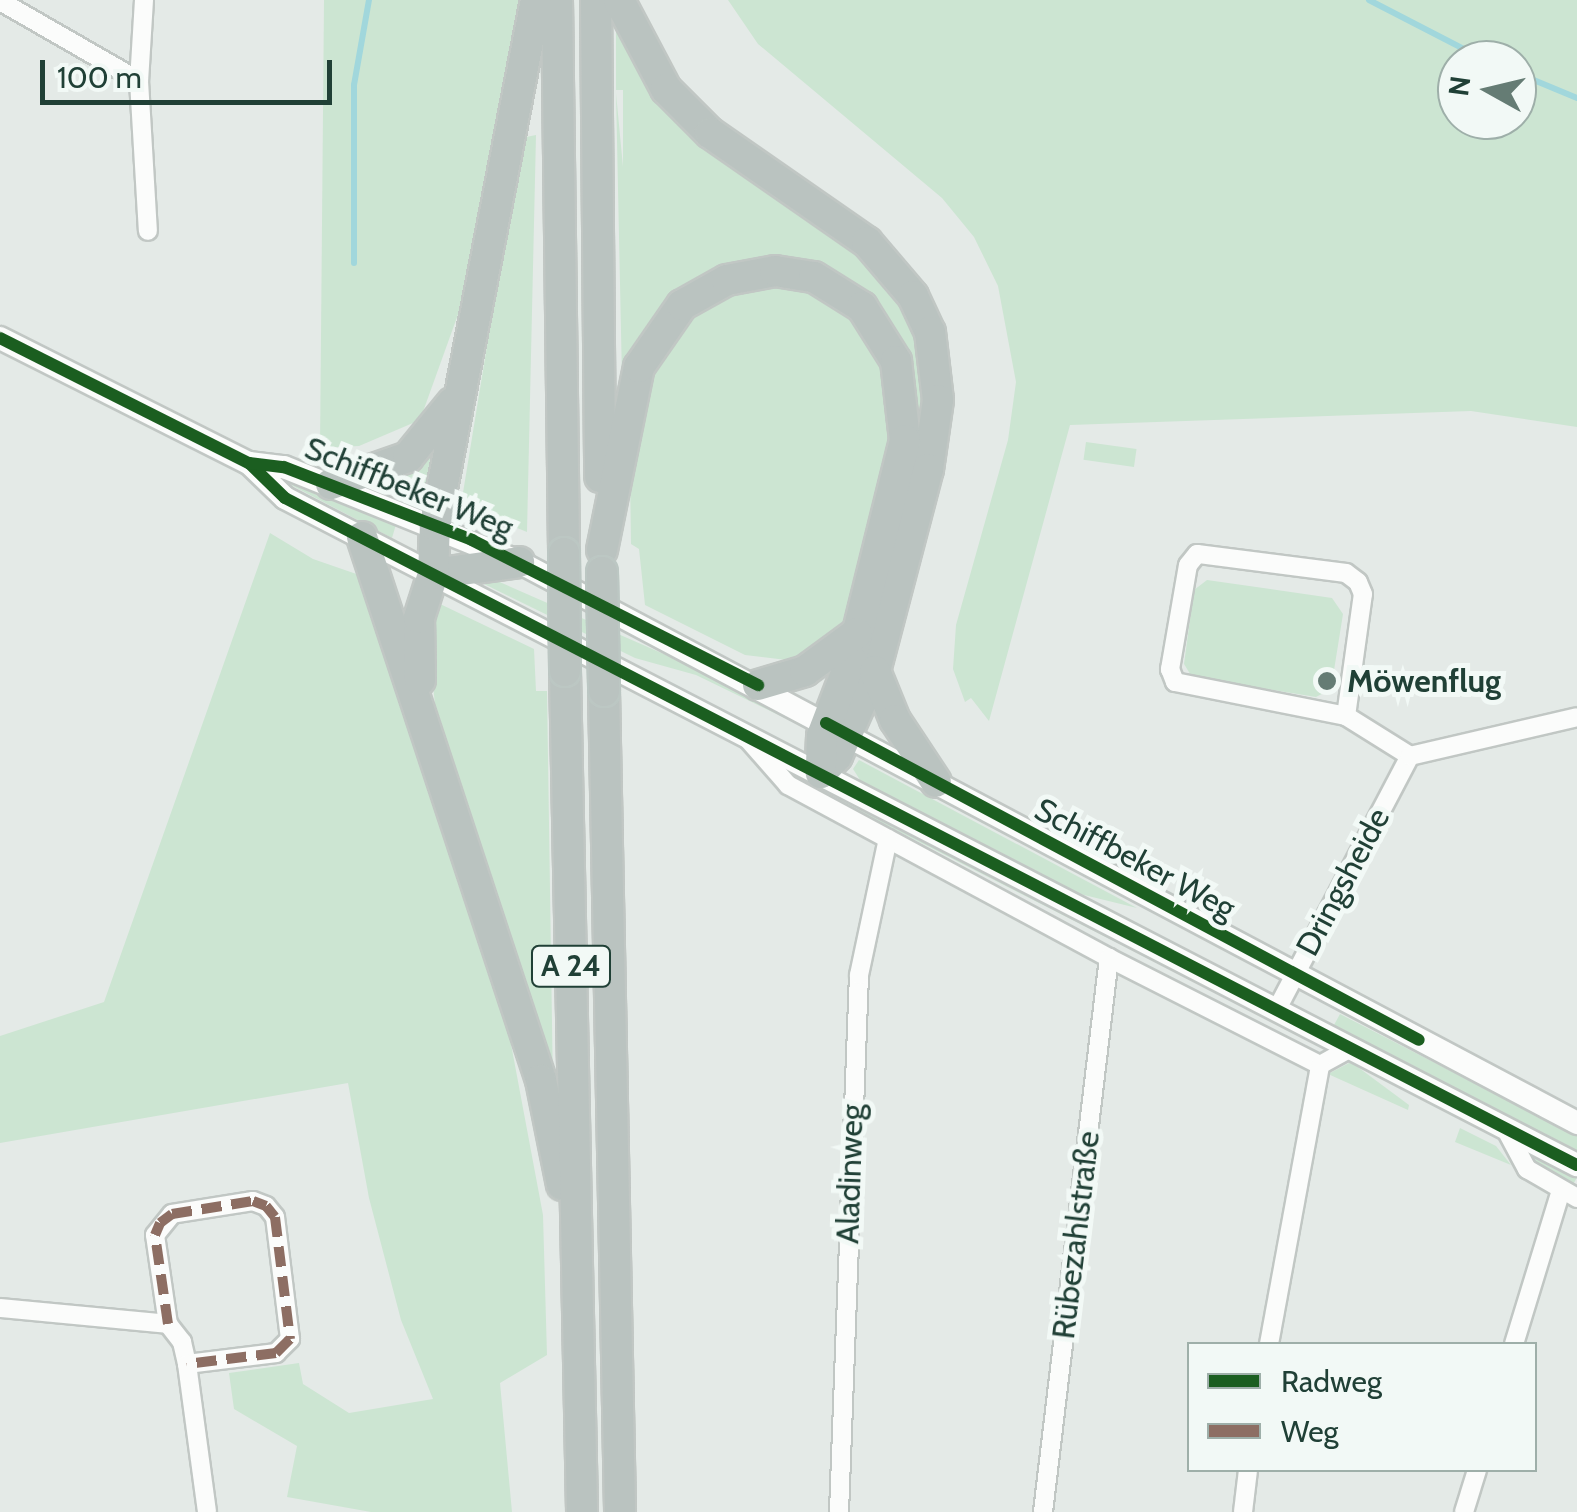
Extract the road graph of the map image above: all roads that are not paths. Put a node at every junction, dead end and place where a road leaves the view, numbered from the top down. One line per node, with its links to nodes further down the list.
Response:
1 (144, 0): 7 (street)
2 (536, 0): 10 (highway)
3 (558, 0): 39 (highway, A 24, bridge)
4 (596, 0): 15 (highway, A 24)
5 (620, 0): 19 (highway)
6 (0, 2): 7 (street)
7 (140, 81): 8 (street)
8 (148, 231)
9 (0, 338): 11 (main road, Schiffbeker Weg)
10 (462, 377): 12 (highway); 13 (highway)
11 (250, 463): 12 (main road, Schiffbeker Weg); 14 (main road, Schiffbeker Weg)
12 (331, 484): 13 (main road, Schiffbeker Weg)
13 (435, 525): 16 (main road, Schiffbeker Weg); 17 (highway)
14 (362, 537): 17 (main road, Schiffbeker Weg); 23 (highway)
15 (602, 561): 18 (highway); 49 (highway, A 24, bridge)
16 (519, 562): 17 (highway); 20 (main road, Schiffbeker Weg)
17 (434, 574): 23 (highway); 25 (main road, Schiffbeker Weg)
18 (857, 633): 20 (highway); 24 (highway)
19 (875, 670): 24 (highway); 28 (highway)
20 (758, 685): 24 (main road, Schiffbeker Weg)
21 (1346, 716): 21 (street); 26 (street)
22 (1577, 717): 26 (street)
23 (426, 724): 39 (highway)
24 (837, 729): 27 (highway); 28 (main road, Schiffbeker Weg)
25 (743, 733): 27 (main road, Schiffbeker Weg); 29 (street, Schiffbeker Weg)
26 (1410, 756): 31 (street, Dringsheide)
27 (821, 773): 32 (main road, Schiffbeker Weg)
28 (936, 782): 31 (main road, Schiffbeker Weg)
29 (888, 839): 30 (street, Schiffbeker Weg); 50 (street, Aladinweg)
30 (1110, 958): 34 (street, Schiffbeker Weg); 51 (street, Rübezahlstraße)
31 (1294, 975): 32 (street, Dringsheide); 35 (main road, Schiffbeker Weg)
32 (1277, 1009): 33 (main road, Schiffbeker Weg)
33 (1351, 1048): 34 (street); 36 (main road, Schiffbeker Weg)
34 (1320, 1065): 42 (street)
35 (1577, 1123)
36 (1505, 1128): 37 (main road, Schiffbeker Weg); 38 (street)
37 (1577, 1165)
38 (1569, 1194): 43 (street)
39 (577, 1261): 48 (highway, A 24)
40 (0, 1308): 41 (street)
41 (168, 1324): 44 (street); 44 (street)
42 (1269, 1342)
43 (1515, 1342)
44 (187, 1364): 47 (street)
45 (1248, 1472): 52 (street)
46 (1475, 1472): 53 (street)
47 (207, 1512)
48 (582, 1512)
49 (620, 1512)
50 (839, 1512)
51 (1043, 1512)
52 (1243, 1512)
53 (1464, 1512)

